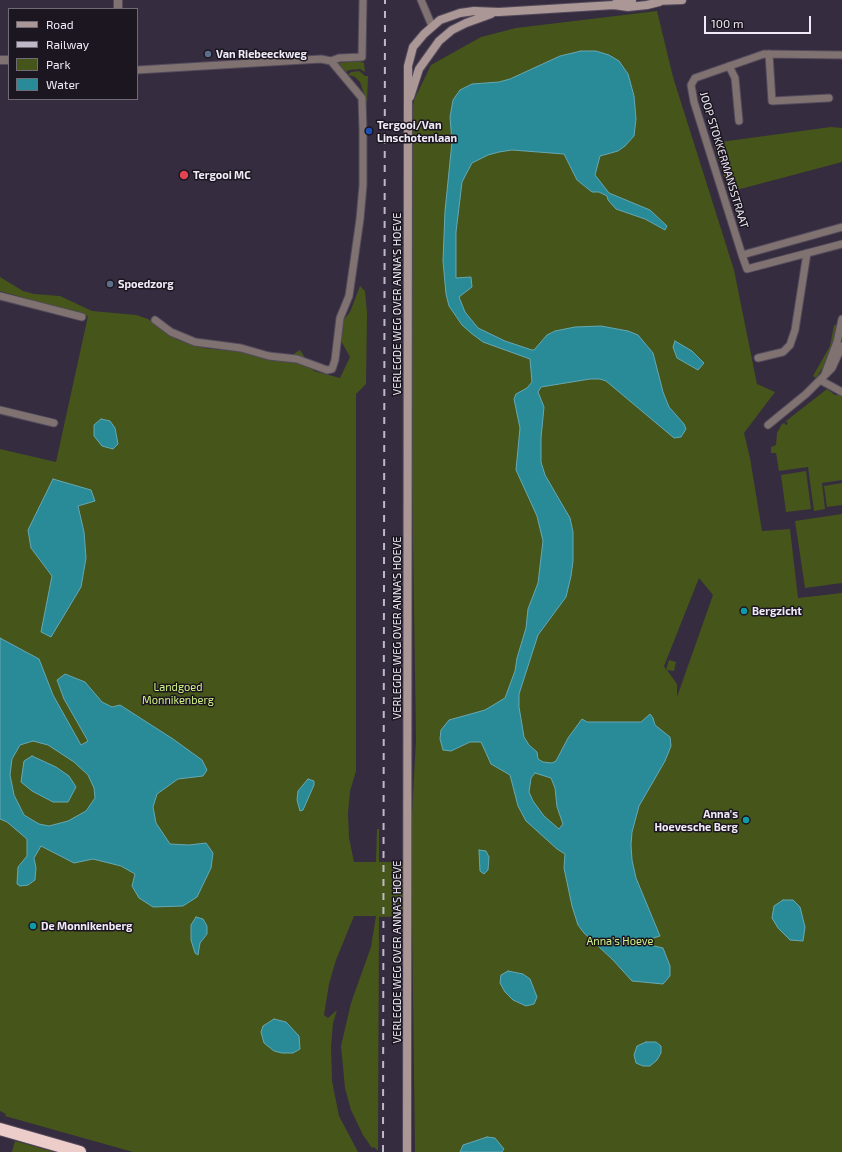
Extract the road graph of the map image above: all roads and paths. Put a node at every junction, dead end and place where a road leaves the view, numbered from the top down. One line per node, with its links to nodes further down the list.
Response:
1 (363, 0): 16 (street)
2 (421, 0): 10 (street)
3 (632, 0): 7 (main road, VERLEGDE WEG OVER ANNA'S HOEVE)
4 (650, 0): 6 (main road, VERLEGDE WEG OVER ANNA'S HOEVE)
5 (682, 0): 6 (main road, VERLEGDE WEG OVER ANNA'S HOEVE)
6 (659, 2): 7 (main road, VERLEGDE WEG OVER ANNA'S HOEVE)
7 (614, 5): 8 (main road, VERLEGDE WEG OVER ANNA'S HOEVE)
8 (499, 12): 9 (main road, VERLEGDE WEG OVER ANNA'S HOEVE); 11 (main road, VERLEGDE WEG OVER ANNA'S HOEVE)
9 (445, 18): 10 (main road, VERLEGDE WEG OVER ANNA'S HOEVE); 11 (main road)
10 (432, 26): 12 (main road, VERLEGDE WEG OVER ANNA'S HOEVE)
11 (452, 30): 13 (main road, VERLEGDE WEG OVER ANNA'S HOEVE)
12 (424, 34): 13 (main road); 20 (main road, VERLEGDE WEG OVER ANNA'S HOEVE)
13 (434, 47): 20 (main road, VERLEGDE WEG OVER ANNA'S HOEVE)
14 (769, 54): 15 (street, JOOP STOKKERMANSSTRAAT); 17 (street, JOOP STOKKERMANSSTRAAT); 19 (street)
15 (842, 55)
16 (331, 61): 18 (street); 29 (street)
17 (729, 66): 21 (street); 25 (street, JOOP STOKKERMANSSTRAAT)
18 (138, 70)
19 (829, 98)
20 (408, 103): 39 (main road, VERLEGDE WEG OVER ANNA'S HOEVE)
21 (739, 121)
22 (842, 227): 25 (street)
23 (842, 244): 24 (street)
24 (807, 253): 25 (street); 31 (street)
25 (742, 255)
26 (0, 296): 27 (street)
27 (82, 317)
28 (842, 319): 32 (street)
29 (155, 320)
30 (842, 346): 32 (street)
31 (758, 358)
32 (823, 377): 33 (street); 36 (street)
33 (842, 392)
34 (0, 410): 35 (street)
35 (54, 423)
36 (768, 425)
37 (0, 1128): 38 (highway)
38 (80, 1152)
39 (407, 1152)

